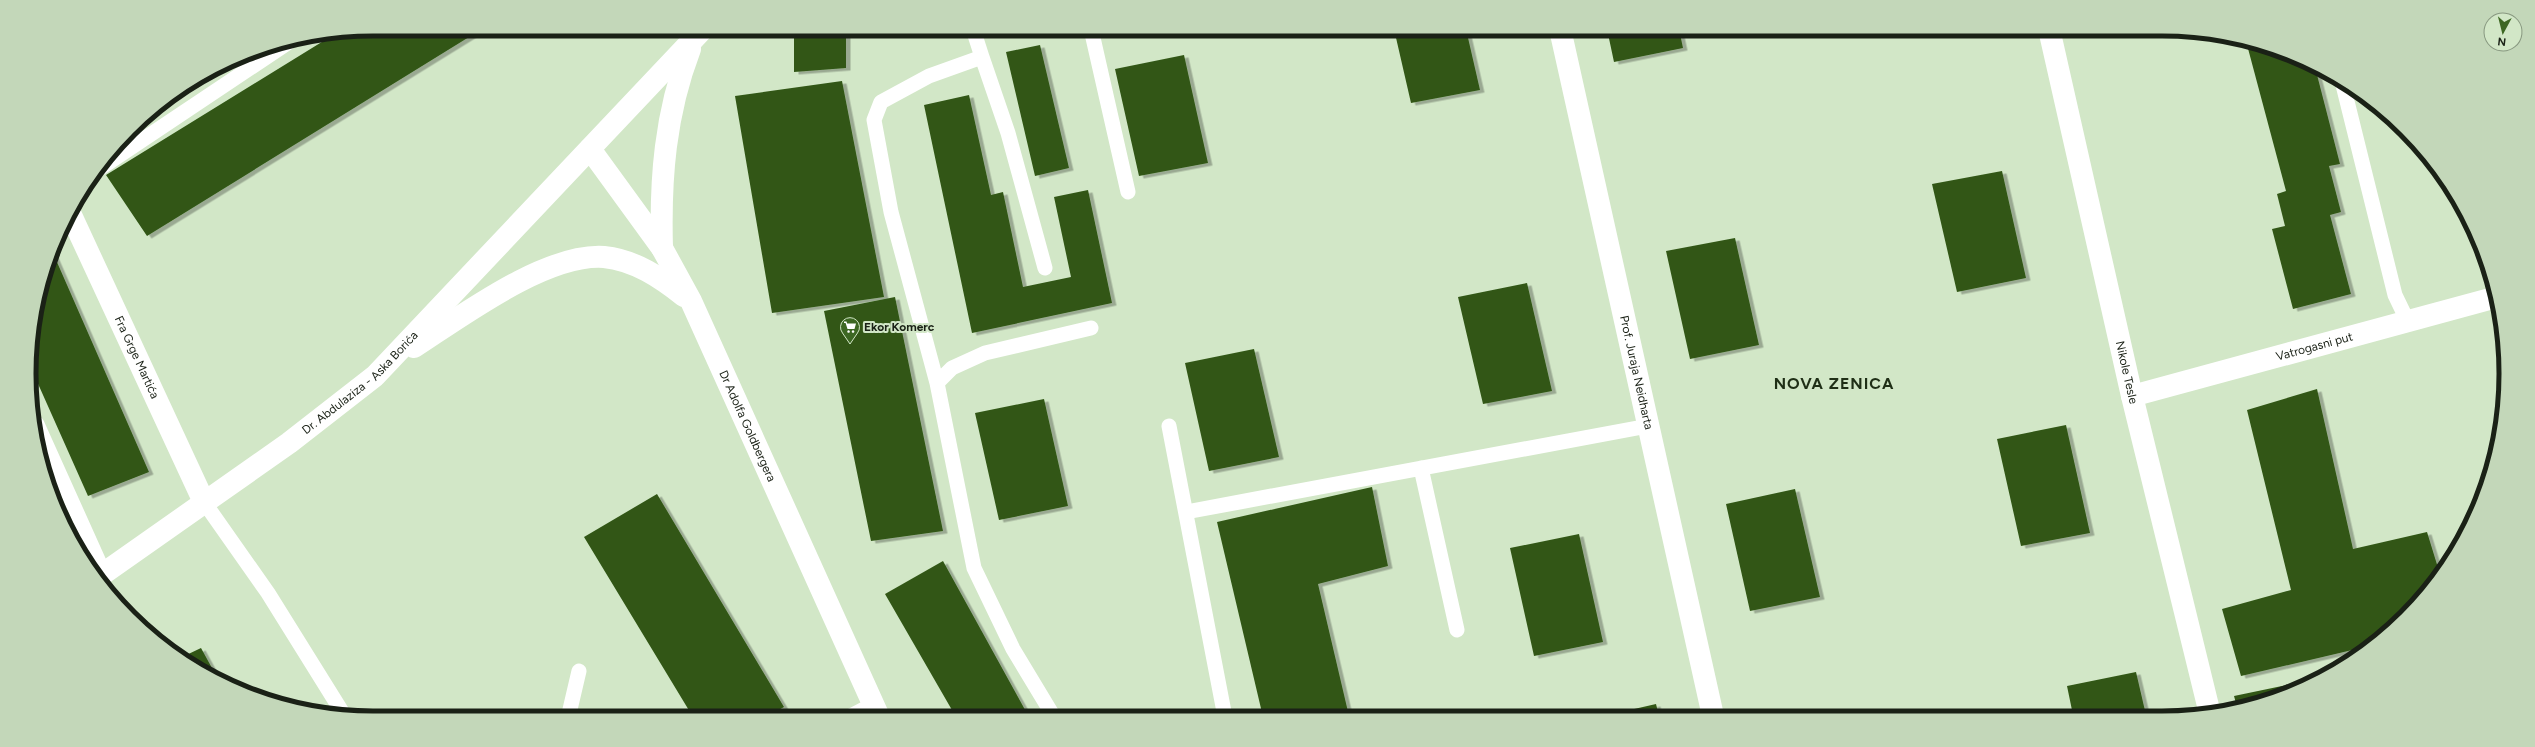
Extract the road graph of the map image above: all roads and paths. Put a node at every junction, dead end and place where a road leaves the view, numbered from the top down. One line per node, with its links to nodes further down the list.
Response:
1 (696, 36): 10 (street, Dr. Abdulaziza - Aska Borića)
2 (697, 36): 14 (street)
3 (975, 36): 8 (lane)
4 (1093, 36): 12 (lane)
5 (1562, 36): 24 (street, Prof. Juraja Neidharta)
6 (2051, 36): 22 (street, Nikole Tesle)
7 (275, 51): 11 (lane)
8 (982, 57): 15 (lane); 21 (lane)
9 (2344, 90): 18 (lane)
10 (590, 149): 14 (street, Dr Adolfa Goldbergera); 20 (street, Dr. Abdulaziza - Aska Borića)
11 (114, 158)
12 (1128, 192)
13 (73, 219): 27 (street, Fra Grge Martića)
14 (662, 248): 17 (street, Dr Adolfa Goldbergera)
15 (1045, 268)
16 (2490, 299): 18 (street, Vatrogasni put)
17 (691, 302): 20 (street); 36 (street, Dr Adolfa Goldbergera)
18 (2408, 322): 22 (street, Vatrogasni put)
19 (1091, 328): 21 (lane)
20 (375, 376): 27 (street, Dr. Abdulaziza - Aska Borića)
21 (936, 383): 37 (lane)
22 (2132, 396): 33 (street, Nikole Tesle)
23 (1169, 426): 28 (lane)
24 (1648, 426): 26 (lane); 39 (street, Prof. Juraja Neidharta)
25 (41, 434): 29 (lane)
26 (1421, 468): 28 (lane); 31 (lane)
27 (204, 502): 30 (street, Dr. Abdulaziza - Aska Borića); 34 (lane)
28 (1186, 512): 38 (lane)
29 (96, 565)
30 (102, 574)
31 (1457, 630)
32 (579, 671): 35 (lane)
33 (2208, 708)
34 (340, 709)
35 (570, 711)
36 (876, 711)
37 (1050, 711)
38 (1224, 711)
39 (1712, 711)

